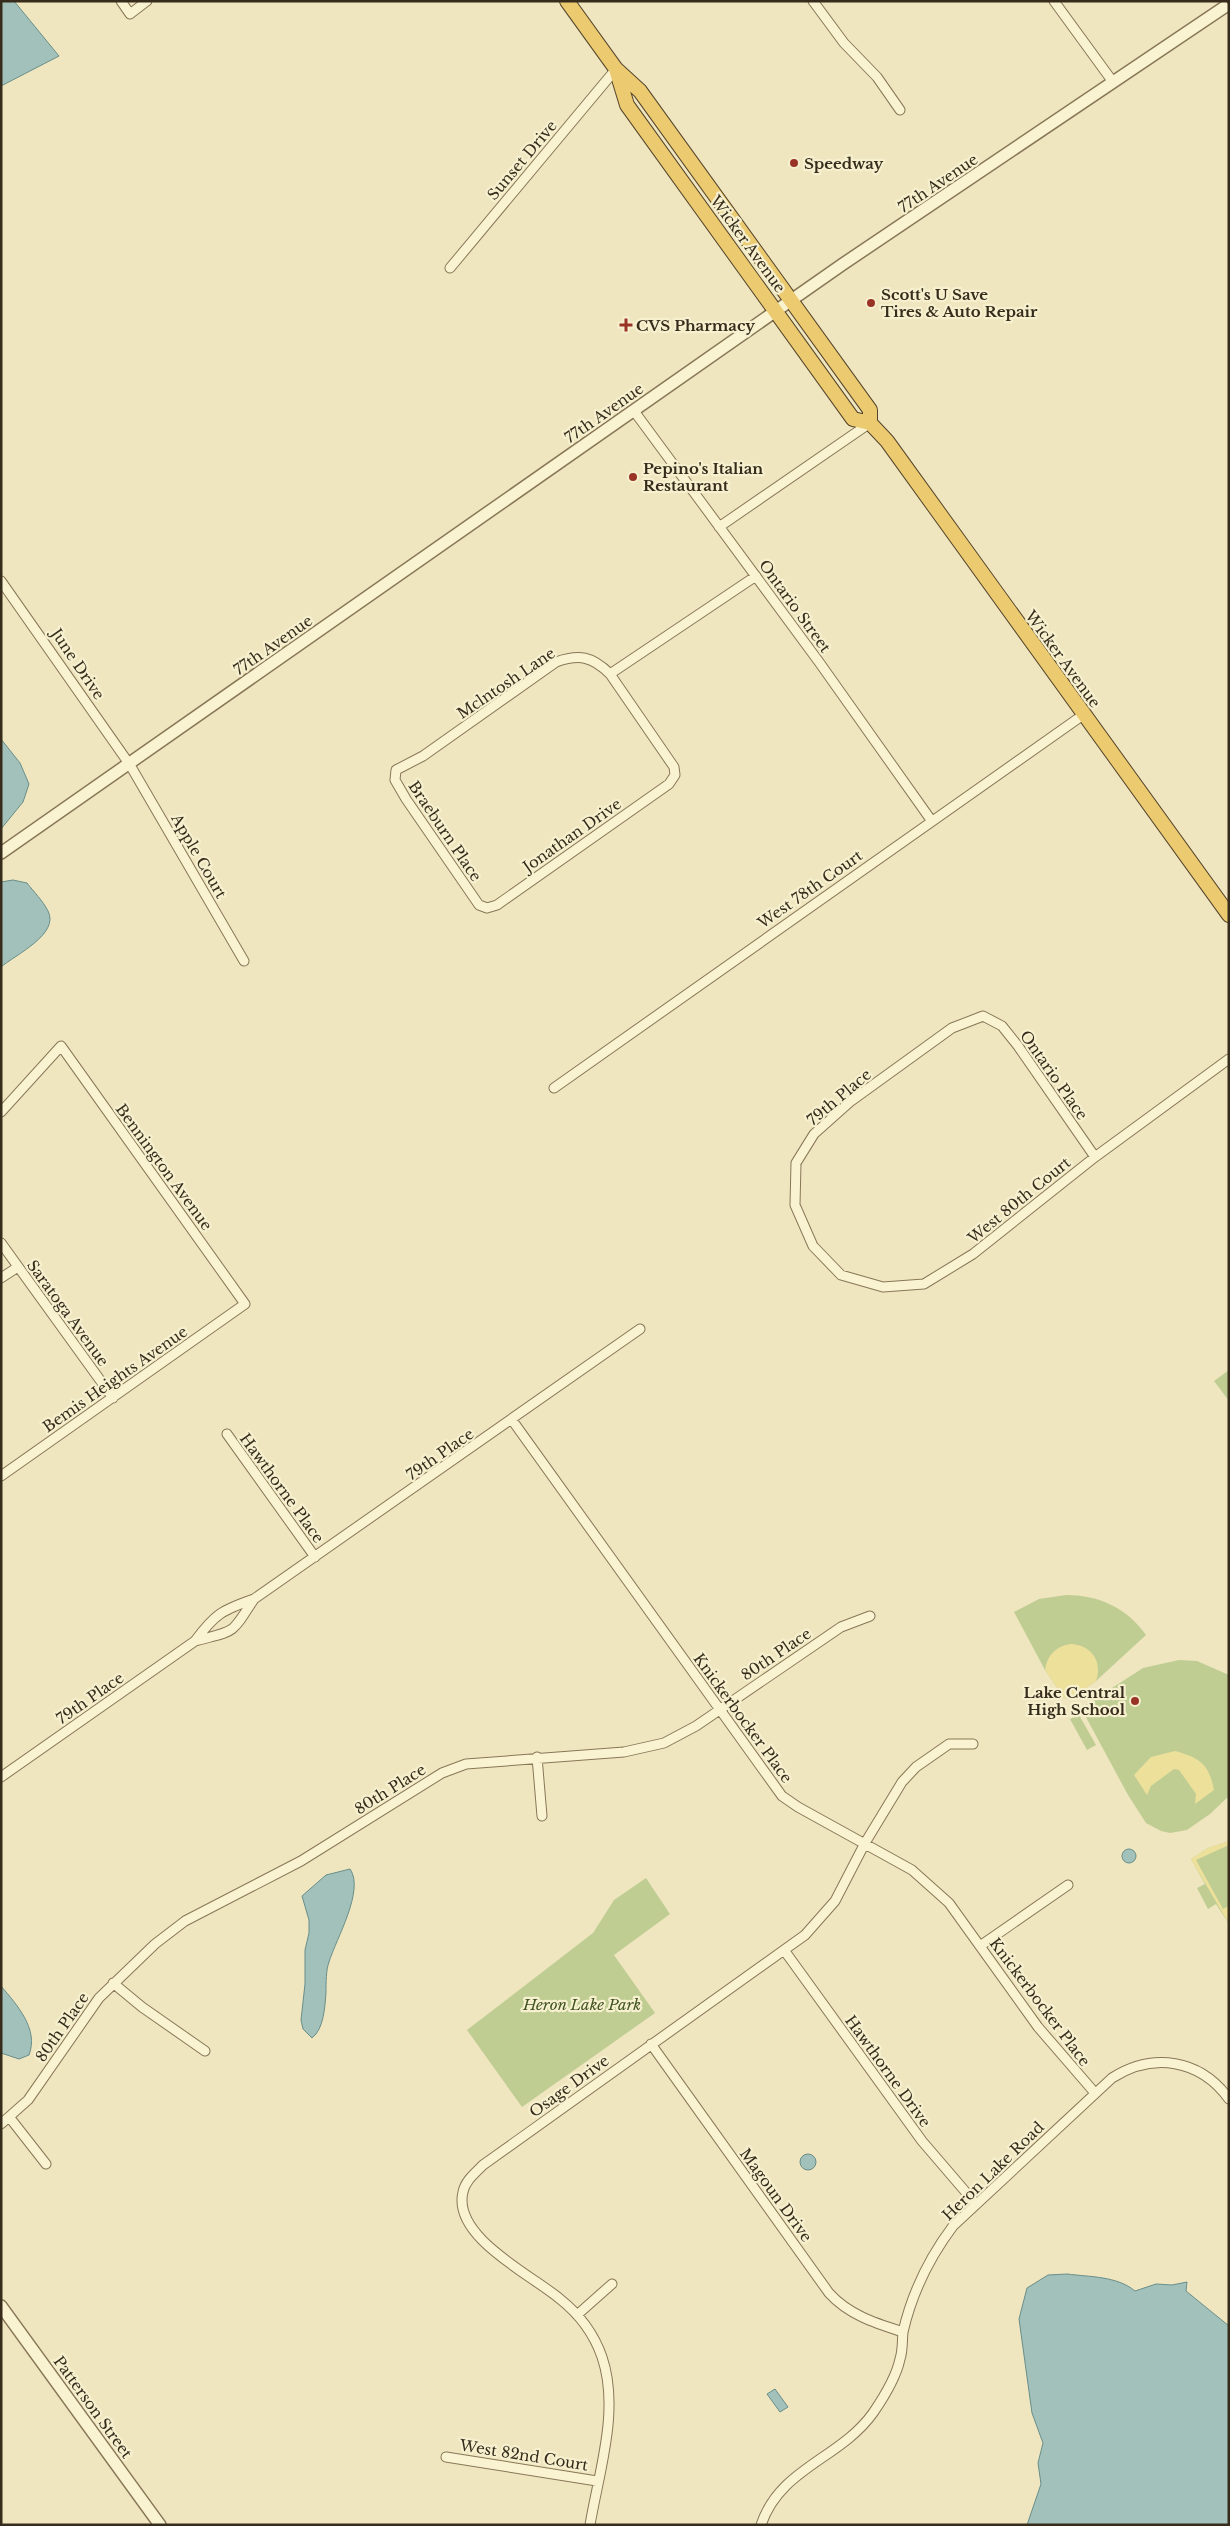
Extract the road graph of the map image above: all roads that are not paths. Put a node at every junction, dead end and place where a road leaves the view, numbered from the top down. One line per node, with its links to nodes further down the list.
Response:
1 (121, 1): 2 (street)
2 (147, 1)
3 (566, 1): 7 (highway, Wicker Avenue)
4 (812, 1): 9 (street)
5 (1054, 1): 8 (street)
6 (1229, 4): 8 (street, 77th Avenue)
7 (616, 69): 10 (street, Sunset Drive); 11 (highway, Wicker Avenue); 12 (highway, Wicker Avenue)
8 (1113, 82): 11 (street, 77th Avenue)
9 (900, 110)
10 (450, 268)
11 (792, 300): 12 (street, 77th Avenue); 14 (highway, Wicker Avenue)
12 (776, 311): 13 (street, 77th Avenue); 14 (highway, Wicker Avenue)
13 (634, 411): 15 (street, Ontario Street); 20 (street, 77th Avenue)
14 (870, 423): 15 (street); 19 (highway, Wicker Avenue)
15 (719, 527): 16 (street, Ontario Street)
16 (756, 576): 18 (street); 23 (street, Ontario Street)
17 (1, 581): 20 (street, June Drive)
18 (610, 674): 21 (street, Mclntosh Lane); 22 (street, Mclntosh Lane)
19 (1084, 714): 23 (street, West 78th Court); 26 (highway, Wicker Avenue)
20 (130, 765): 24 (street, 77th Avenue); 27 (street, Apple Court)
21 (396, 770): 25 (street, Braeburn Place)
22 (675, 775): 25 (street, Jonathan Drive)
23 (931, 820): 30 (street, West 78th Court)
24 (1, 853)
25 (479, 904)
26 (1229, 915)
27 (244, 960)
28 (983, 1016): 32 (street, Ontario Place); 34 (street, 79th Place)
29 (1229, 1059): 32 (street, West 80th Court)
30 (554, 1088)
31 (1, 1112): 37 (street, Bennington Avenue)
32 (1095, 1157): 34 (street, West 80th Court)
33 (1, 1243): 35 (street, Saratoga Avenue)
34 (813, 1246)
35 (18, 1267): 36 (street); 39 (street, Saratoga Avenue)
36 (1, 1278)
37 (246, 1304): 39 (street, Bemis Heights Avenue)
38 (640, 1329): 40 (street, 79th Place)
39 (113, 1398): 42 (street, Bemis Heights Avenue)
40 (512, 1420): 43 (street, 79th Place); 47 (street, Knickerbocker Place)
41 (227, 1434): 43 (street, Hawthorne Place)
42 (1, 1476)
43 (315, 1557): 44 (street, 79th Place)
44 (254, 1599): 46 (street, 79th Place); 46 (street, 79th Place)
45 (870, 1616): 47 (street, 80th Place)
46 (195, 1641): 50 (street, 79th Place)
47 (720, 1710): 49 (street, 80th Place); 52 (street, Knickerbocker Place)
48 (973, 1744): 52 (street, Osage Drive)
49 (537, 1757): 51 (street); 56 (street, 80th Place)
50 (1, 1777)
51 (542, 1816)
52 (865, 1843): 54 (street, Knickerbocker Place); 55 (street, Osage Drive)
53 (1068, 1885): 54 (street)
54 (980, 1946): 59 (street, Knickerbocker Place)
55 (784, 1950): 57 (street, Osage Drive); 64 (street, Hawthorne Drive)
56 (113, 1984): 58 (street); 61 (street, 80th Place)
57 (651, 2044): 67 (street, Osage Drive); 68 (street, Magoun Drive)
58 (205, 2051)
59 (1095, 2093): 60 (street, Heron Lake Road); 64 (street, Heron Lake Road)
60 (1229, 2099)
61 (10, 2118): 62 (street, 80th Place); 63 (street)
62 (1, 2124)
63 (46, 2164)
64 (976, 2204): 68 (street, Heron Lake Road)
65 (612, 2284): 67 (street)
66 (1, 2307): 71 (street, Patterson Street)
67 (577, 2314): 70 (street, Osage Drive)
68 (903, 2332): 73 (street, Heron Lake Road)
69 (446, 2457): 70 (street, West 82nd Court)
70 (597, 2480): 72 (street, Osage Drive)
71 (160, 2525)
72 (590, 2525)
73 (762, 2525)

